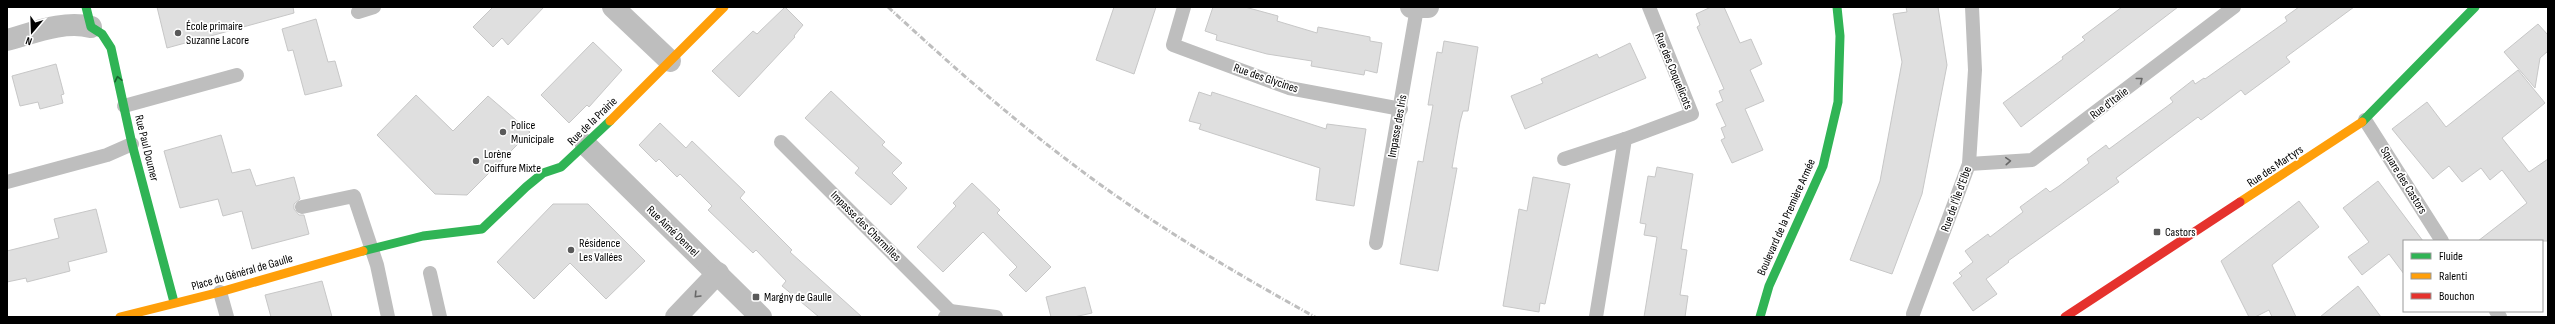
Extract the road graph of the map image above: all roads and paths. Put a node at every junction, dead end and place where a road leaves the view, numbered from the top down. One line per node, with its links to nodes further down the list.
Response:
1 (374, 7): 11 (lane)
2 (613, 7): 14 (street)
3 (724, 7): 14 (street, Rue de la Prairie)
4 (1184, 7): 17 (lane, Rue des Glycines)
5 (1418, 7): 17 (lane, Impasse des Iris)
6 (1649, 7): 19 (lane, Rue des Coquelicots)
7 (1837, 7): 45 (street, Boulevard de la Première Armée)
8 (1972, 7): 24 (lane, Rue de l'Île d'Elbe)
9 (2234, 7): 24 (lane, Rue d'Italie, one-way to 9)
10 (2475, 7): 18 (street, Rue des Martyrs)
11 (358, 12)
12 (88, 17): 13 (street); 16 (street, Rue Paul Doumer, one-way to 12)
13 (7, 40)
14 (670, 61): 22 (street, Rue de la Prairie)
15 (237, 75): 16 (lane)
16 (124, 106): 21 (street, Rue Paul Doumer)
17 (1400, 109): 28 (lane, Impasse des Iris)
18 (2365, 120): 27 (lane, Square des Castors); 46 (street, Rue des Martyrs)
19 (1625, 139): 23 (lane, Rue des Coquelicots); 44 (lane)
20 (781, 142): 34 (lane, Impasse des Charmilles)
21 (132, 144): 25 (lane); 33 (street, Rue Paul Doumer)
22 (586, 145): 29 (street, Rue de la Prairie); 31 (street, Rue Aimé Dennel)
23 (1564, 159)
24 (1969, 164): 35 (lane, Rue de l'Île d'Elbe)
25 (7, 182)
26 (302, 207): 29 (lane)
27 (2441, 240)
28 (1376, 243)
29 (371, 249): 32 (street, Place du Général de Gaulle); 39 (lane)
30 (430, 273): 40 (lane)
31 (718, 273): 41 (street, one-way to 41); 42 (street, Rue Aimé Dennel)
32 (220, 292): 33 (street, Place du Général de Gaulle); 38 (lane)
33 (174, 302): 36 (street, Place du Général de Gaulle)
34 (947, 314): 43 (lane, Impasse des Charmilles)
35 (1913, 314)
36 (136, 315): 37 (street, Place du Général de Gaulle)
37 (120, 317)
38 (227, 317)
39 (388, 317)
40 (440, 317)
41 (676, 317)
42 (761, 317)
43 (996, 317)
44 (1596, 317)
45 (1760, 317)
46 (2065, 317)

